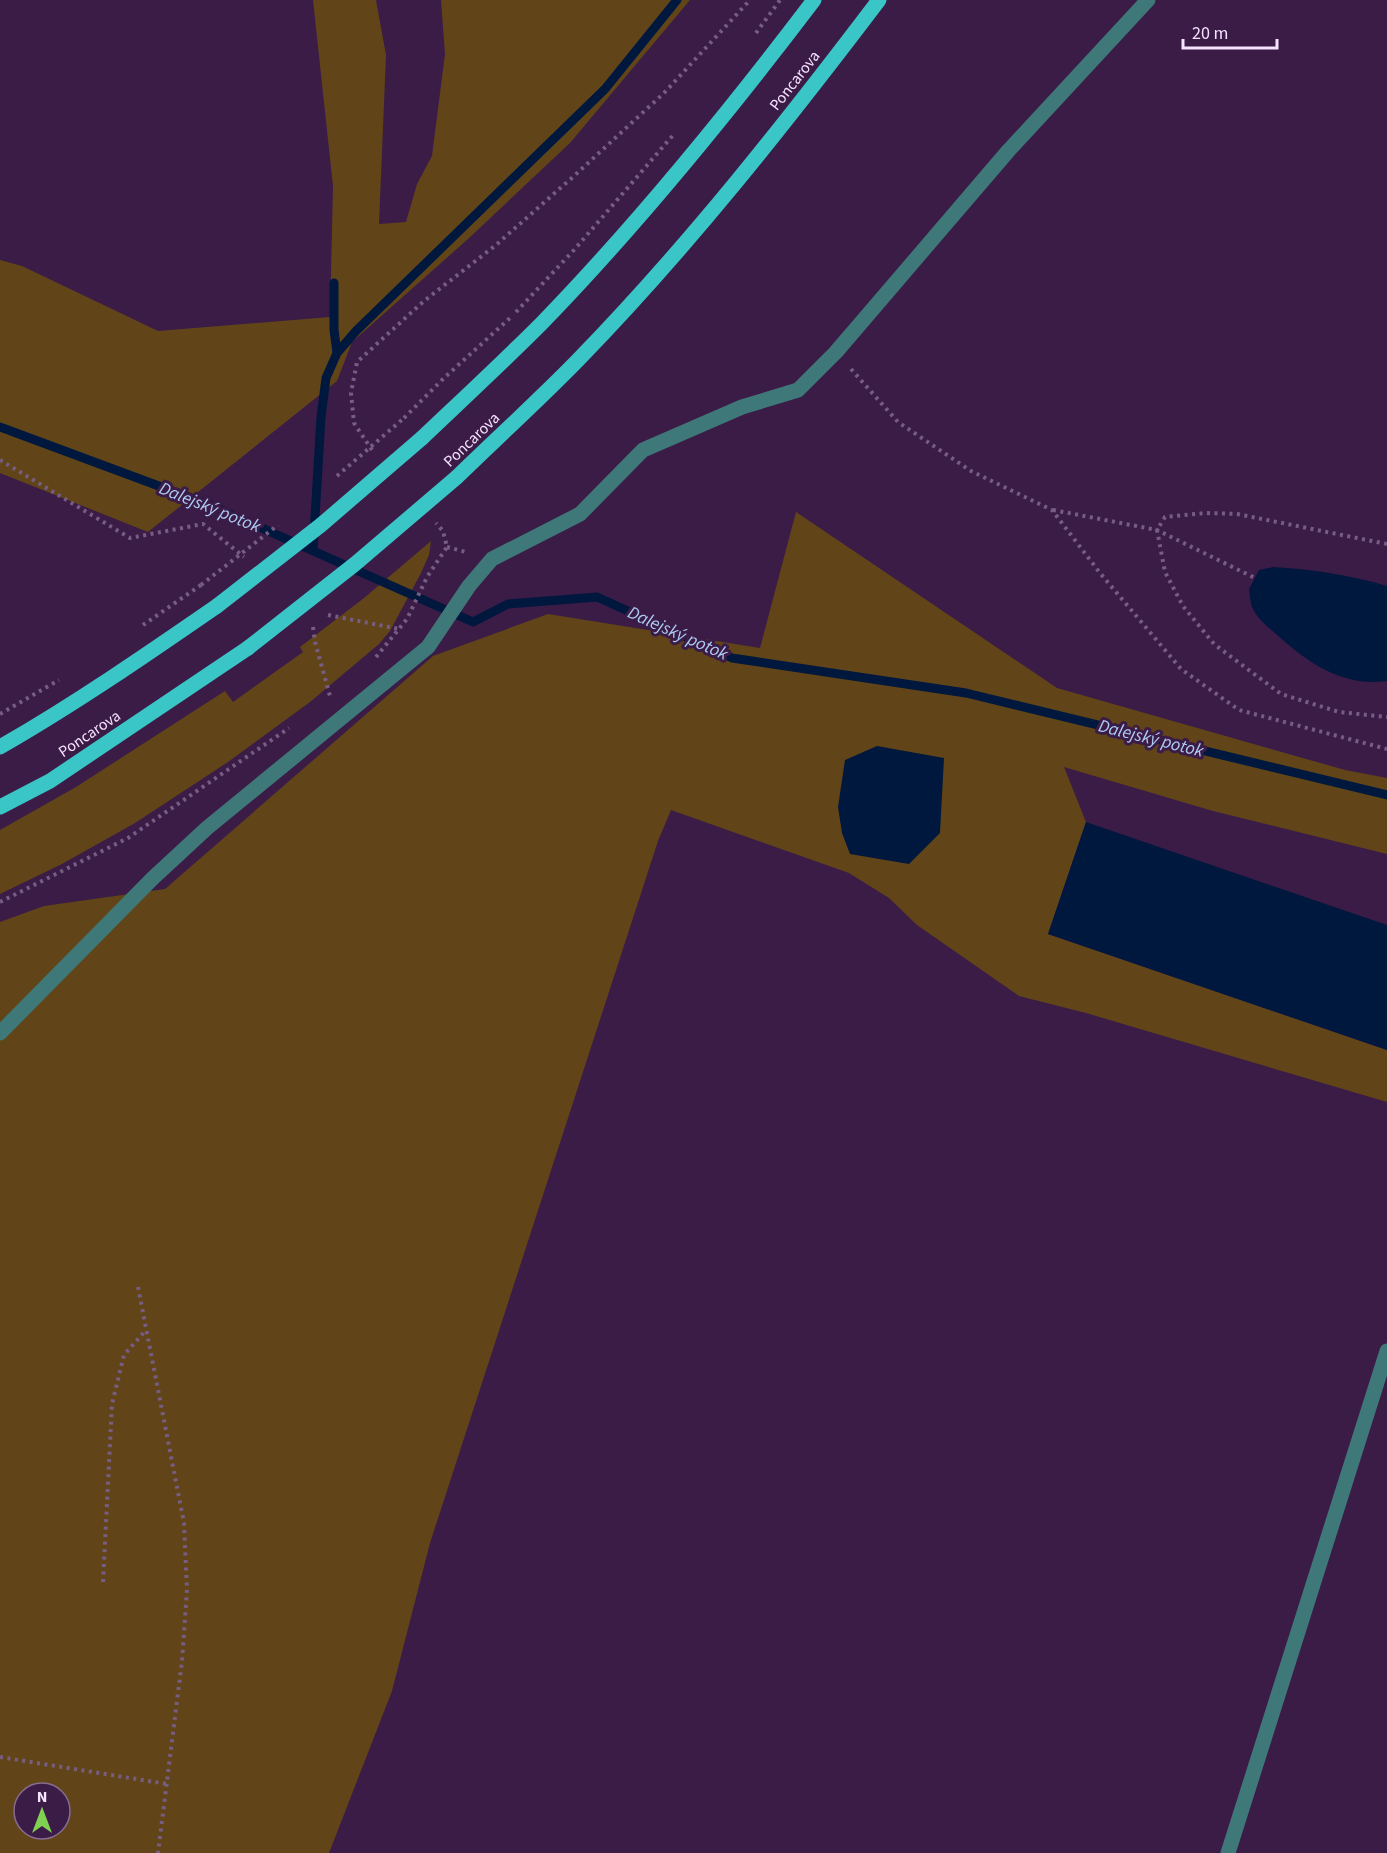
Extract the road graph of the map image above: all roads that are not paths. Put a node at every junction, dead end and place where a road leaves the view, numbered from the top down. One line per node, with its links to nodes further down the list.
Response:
1 (814, 0): 4 (main road, Poncarova, bridge)
2 (879, 0): 5 (main road, Poncarova, bridge)
3 (1148, 0): 6 (lane)
4 (0, 747)
5 (0, 807)
6 (0, 1033)
7 (1387, 1351): 8 (lane)
8 (1228, 1853)

